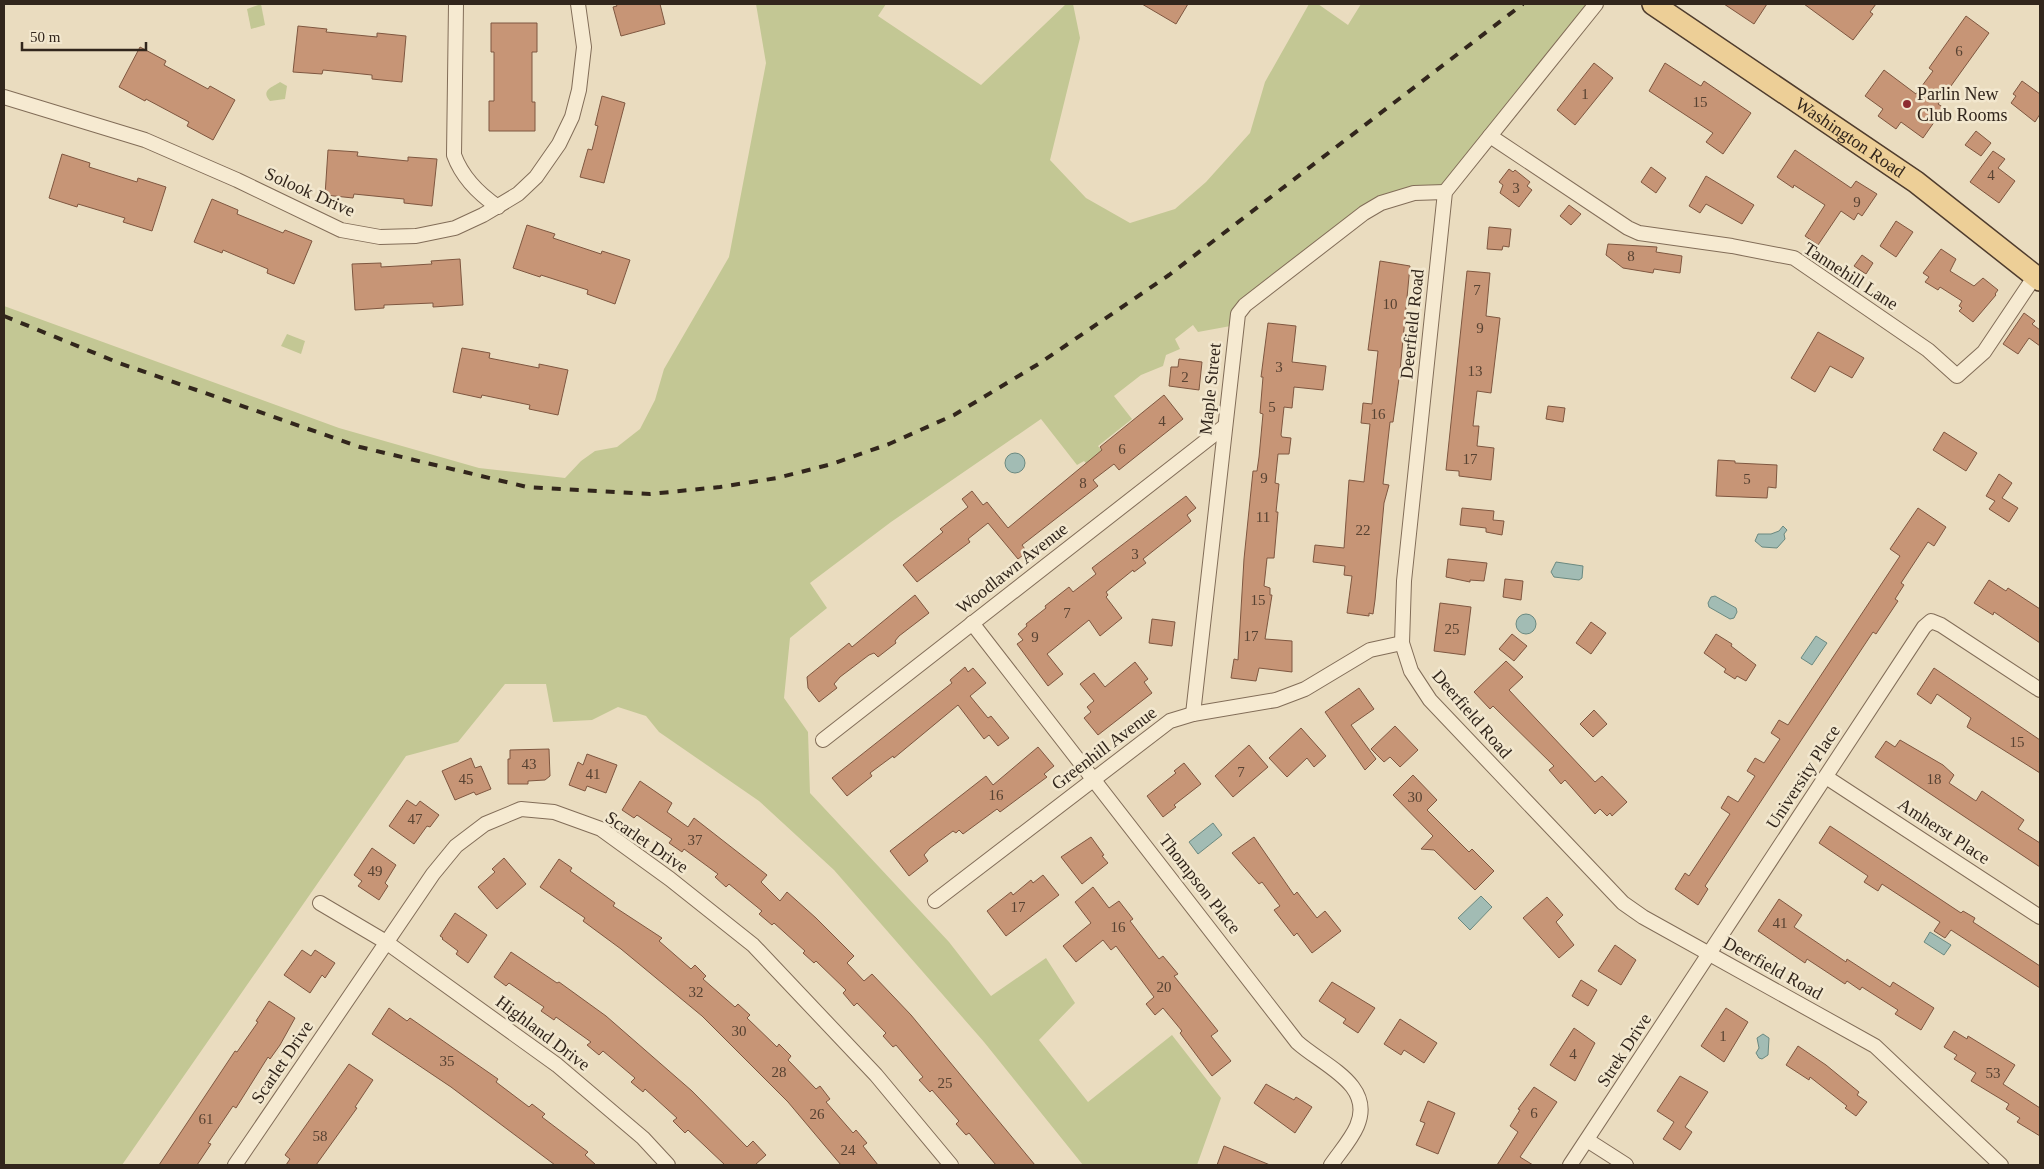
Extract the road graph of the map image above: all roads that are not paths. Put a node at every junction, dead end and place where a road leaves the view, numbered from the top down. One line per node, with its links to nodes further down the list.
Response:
1 (456, 4): 8 (street)
2 (578, 4): 8 (street, Solook Drive)
3 (1596, 4): 6 (street)
4 (1659, 5): 9 (main road, Washington Road)
5 (4, 97): 8 (street, Solook Drive)
6 (1490, 136): 7 (street); 9 (street, Tannehill Lane)
7 (1445, 192): 10 (street, Maple Street); 12 (street, Deerfield Road)
8 (498, 207)
9 (2038, 278)
10 (1225, 426): 11 (street, Woodlawn Avenue); 14 (street, Maple Street)
11 (972, 623): 15 (street, Woodlawn Avenue); 17 (street, Thompson Place)
12 (1402, 643): 14 (street, Greenhill Avenue); 22 (street, Deerfield Road)
13 (2040, 690): 16 (street, University Place)
14 (1193, 714): 17 (street, Greenhill Avenue)
15 (823, 740)
16 (1826, 776): 20 (street, Amherst Place); 22 (street, University Place)
17 (1094, 778): 18 (street, Greenhill Avenue); 27 (street, Thompson Place)
18 (935, 901)
19 (320, 903): 21 (street, Highland Drive)
20 (2040, 917)
21 (386, 942): 24 (street, Scarlet Drive); 25 (street, Highland Drive); 26 (street, Scarlet Drive)
22 (1708, 954): 23 (street, Strek Drive); 30 (street, Deerfield Road)
23 (1587, 1140): 28 (street, Strek Drive); 29 (street)
24 (235, 1165)
25 (668, 1165)
26 (951, 1165)
27 (1331, 1165)
28 (1570, 1165)
29 (1626, 1165)
30 (2001, 1165)

